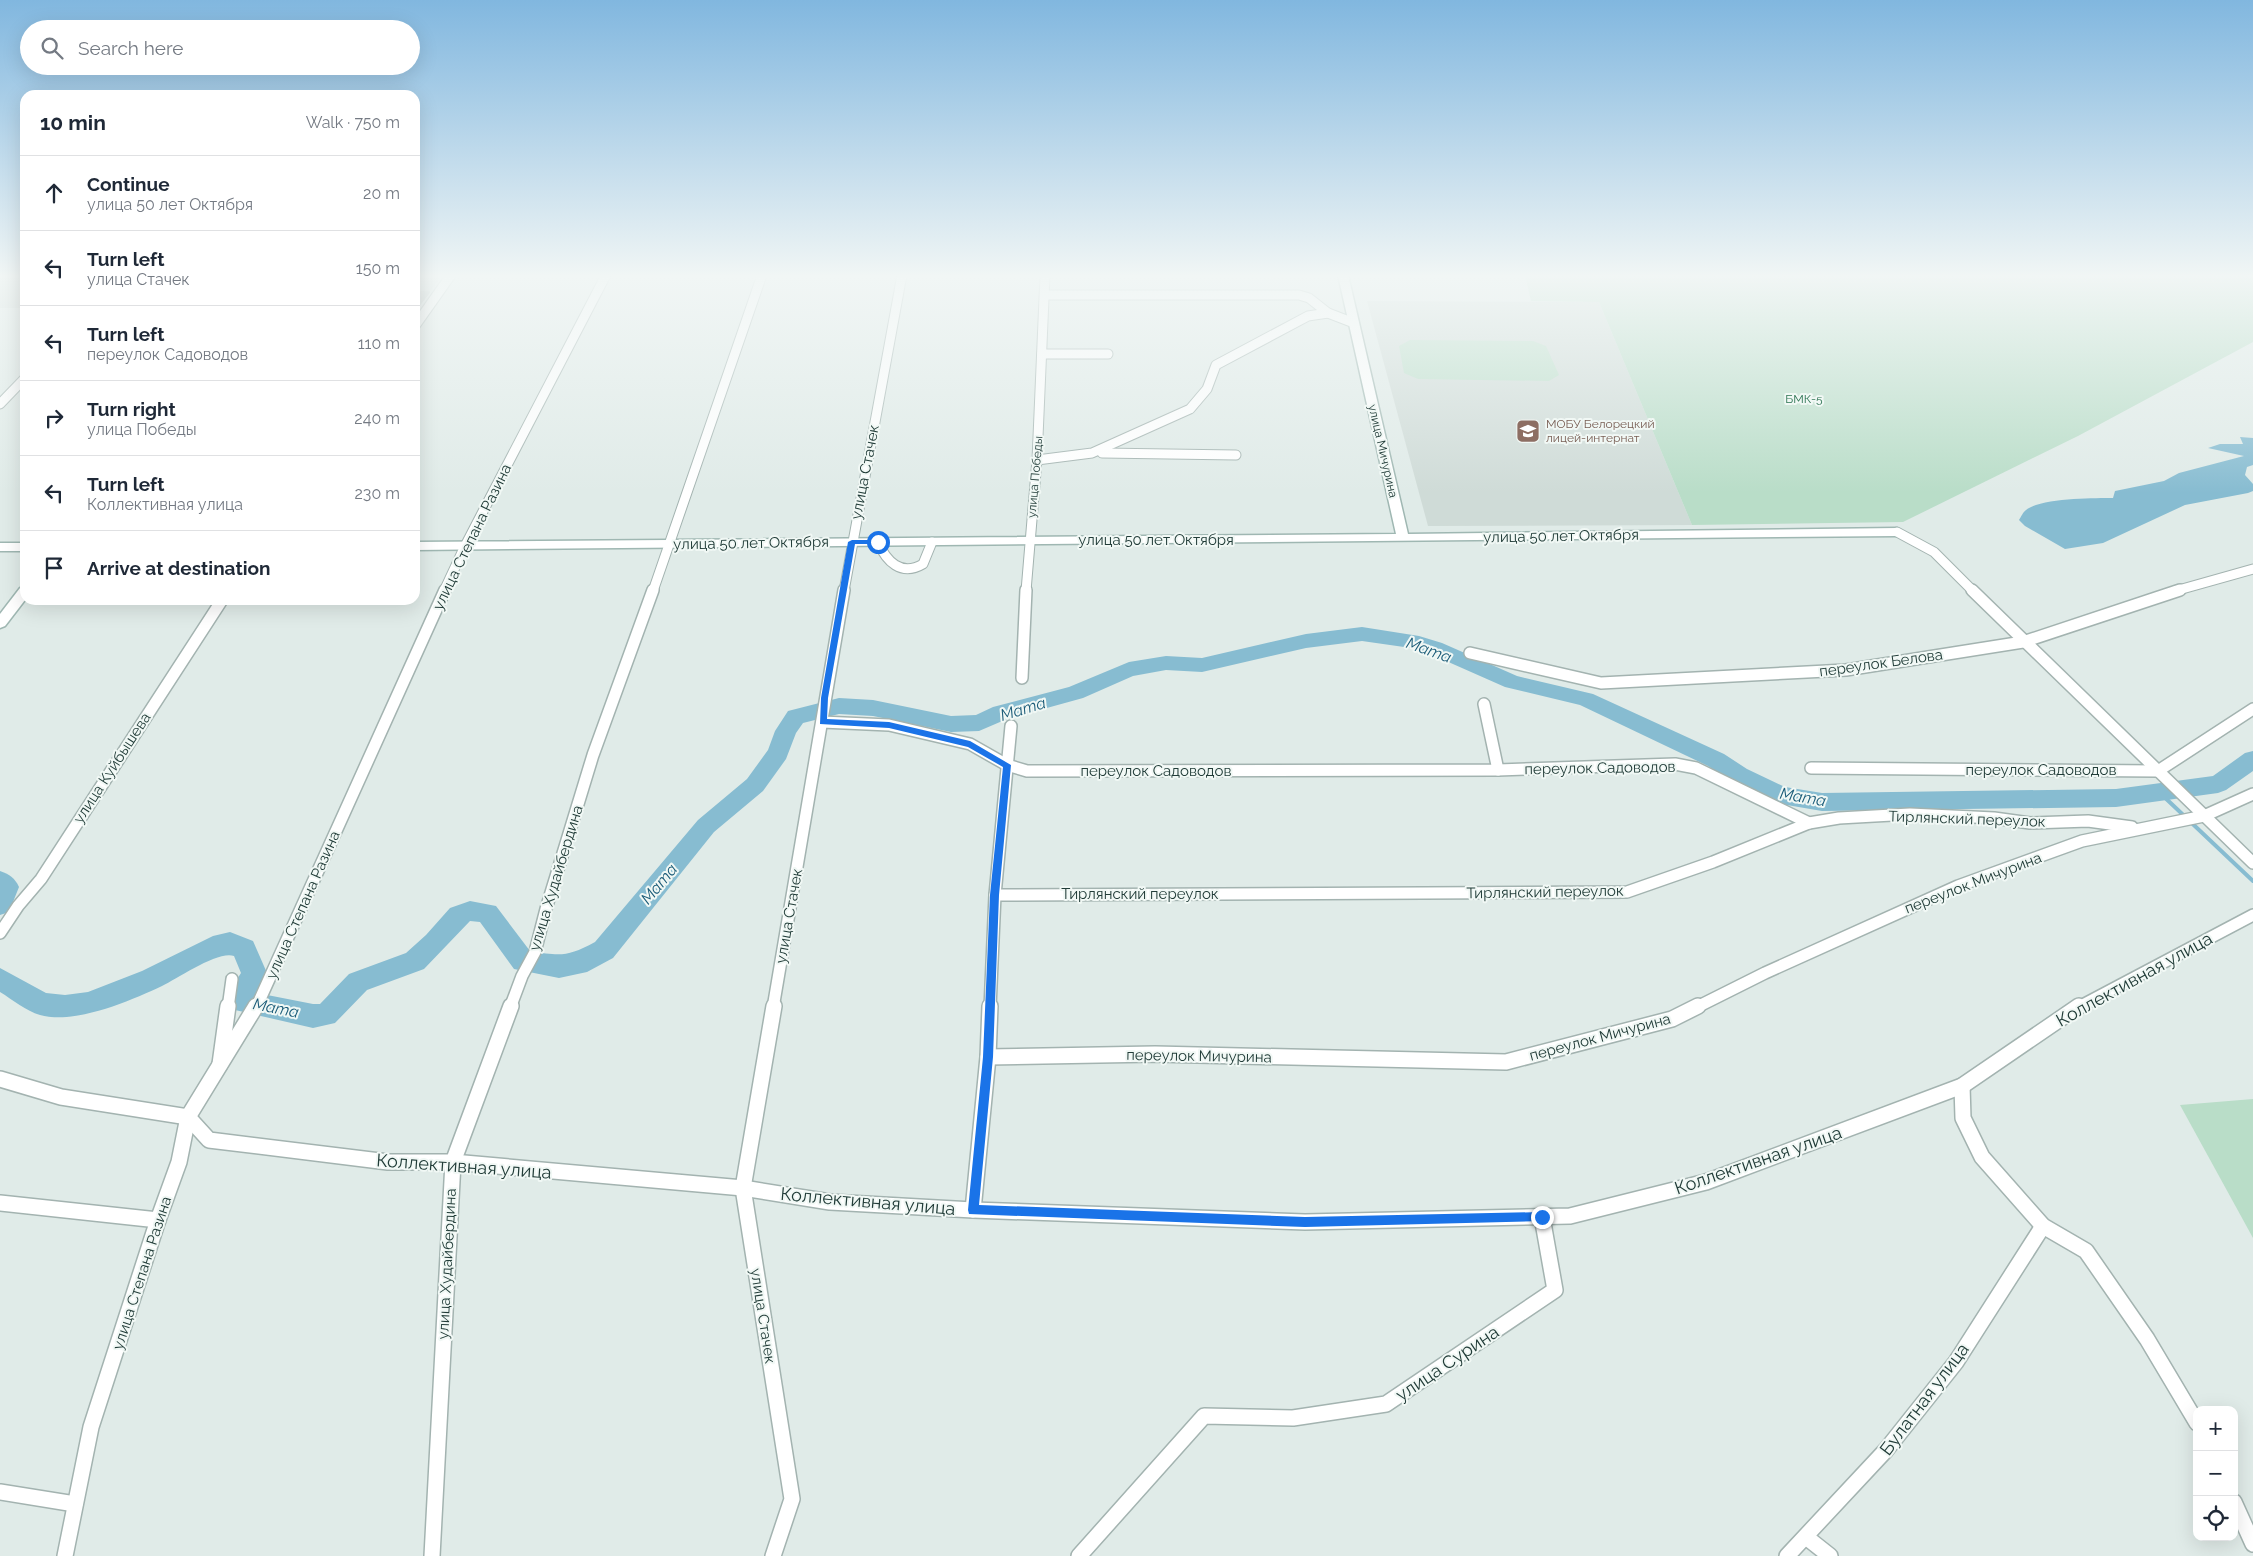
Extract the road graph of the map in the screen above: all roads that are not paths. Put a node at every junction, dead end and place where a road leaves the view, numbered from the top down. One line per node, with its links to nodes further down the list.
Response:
1 (568, 348): 22 (street, улица Степана Разина)
2 (737, 348): 20 (street, улица Худайбердина)
3 (888, 348): 17 (street, улица Стачек)
4 (1042, 348): 7 (street, улица Победы)
5 (1249, 348): 11 (street)
6 (1360, 348): 15 (street, улица Мичурина)
7 (1042, 354): 8 (street); 13 (street, улица Победы)
8 (1108, 354)
9 (20, 383): 10 (street)
10 (0, 404)
11 (1092, 453): 12 (street); 13 (street)
12 (1236, 455)
13 (1037, 460): 16 (street, улица Победы)
14 (1897, 532): 15 (street, улица 50 лет Октября); 29 (street)
15 (1403, 538): 16 (street, улица 50 лет Октября)
16 (1029, 541): 19 (street, улица 50 лет Октября); 31 (street, улица Победы)
17 (852, 542): 18 (street, улица 50 лет Октября); 20 (street, улица 50 лет Октября); 34 (street, улица Стачек)
18 (878, 542): 19 (street, улица 50 лет Октября); 19 (street)
19 (932, 542)
20 (670, 544): 22 (street, улица 50 лет Октября); 54 (street, улица Худайбердина)
21 (420, 546): 22 (street, улица 50 лет Октября)
22 (464, 546): 50 (street, улица Степана Разина)
23 (0, 547): 24 (street)
24 (20, 547)
25 (2253, 569): 29 (street, переулок Белова)
26 (20, 597): 28 (street)
27 (219, 605): 47 (street, улица Куйбышева)
28 (0, 623)
29 (2023, 642): 30 (street, переулок Белова); 39 (street)
30 (1470, 653)
31 (1022, 678)
32 (1484, 704): 38 (street)
33 (2253, 709): 39 (street)
34 (822, 722): 36 (street, переулок Садоводов); 55 (street, улица Стачек)
35 (1011, 726): 36 (street)
36 (1007, 765): 38 (street, переулок Садоводов); 45 (street)
37 (1811, 768): 39 (street, переулок Садоводов)
38 (1498, 770): 42 (street, переулок Садоводов)
39 (2158, 771): 41 (street)
40 (2253, 794): 41 (street)
41 (2200, 817): 43 (street, переулок Мичурина); 44 (street)
42 (1809, 823): 43 (street, Тирлянский переулок); 45 (street, Тирлянский переулок)
43 (2142, 828): 49 (street, переулок Мичурина)
44 (2253, 862)
45 (995, 895): 49 (street)
46 (2253, 915): 52 (street, Коллективная улица)
47 (0, 932)
48 (232, 979): 50 (street)
49 (988, 1057): 57 (street)
50 (219, 1068): 53 (street, улица Степана Разина)
51 (0, 1079): 53 (street)
52 (1962, 1086): 58 (street, Коллективная улица); 60 (street)
53 (188, 1117): 54 (street, Коллективная улица); 59 (street, улица Степана Разина)
54 (453, 1162): 55 (street, Коллективная улица); 68 (street, улица Худайбердина)
55 (743, 1188): 57 (street, Коллективная улица); 69 (street, улица Стачек)
56 (0, 1202): 59 (street)
57 (973, 1210): 58 (street, Коллективная улица)
58 (1542, 1217): 70 (street, улица Сурина)
59 (158, 1220): 63 (street, улица Степана Разина)
60 (2043, 1226): 61 (street); 65 (street, Булатная улица)
61 (2193, 1416)
62 (0, 1492): 63 (street)
63 (75, 1504): 67 (street, улица Степана Разина)
64 (2238, 1511): 66 (street)
65 (1806, 1537): 71 (street, Булатная улица); 72 (street)
66 (2253, 1544)
67 (65, 1556)
68 (432, 1556)
69 (773, 1556)
70 (1079, 1556)
71 (1787, 1556)
72 (1830, 1556)

